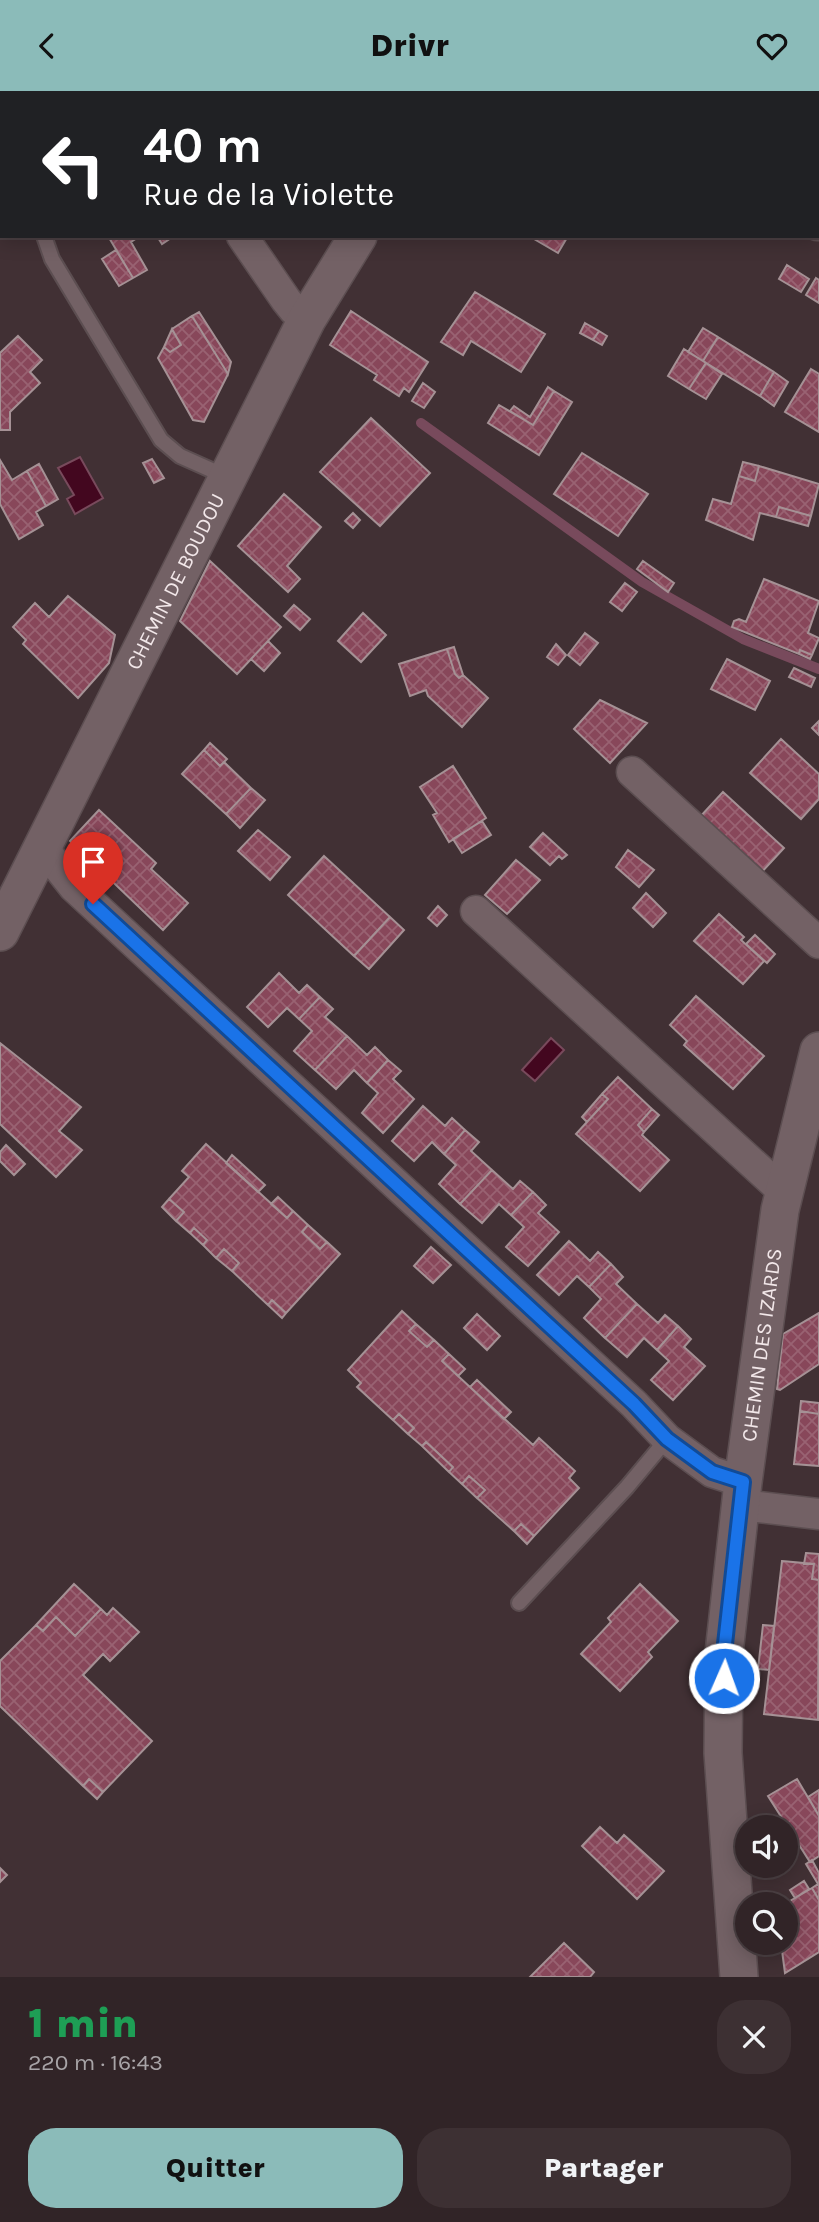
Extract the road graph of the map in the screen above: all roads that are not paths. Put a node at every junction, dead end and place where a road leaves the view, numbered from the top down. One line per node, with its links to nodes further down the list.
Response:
1 (45, 238): 5 (lane)
2 (243, 238): 4 (street)
3 (357, 238): 4 (street, CHEMIN DE BOUDOU)
4 (307, 319): 5 (street, CHEMIN DE BOUDOU)
5 (227, 477): 7 (street, CHEMIN DE BOUDOU)
6 (632, 772): 10 (street)
7 (40, 851): 9 (street, CHEMIN DE BOUDOU); 13 (street)
8 (476, 911): 12 (street)
9 (0, 932)
10 (819, 943)
11 (819, 1051): 12 (street, CHEMIN DES IZARDS)
12 (784, 1192): 14 (street, CHEMIN DES IZARDS)
13 (667, 1439): 14 (street); 16 (lane)
14 (742, 1493): 15 (street); 17 (street, CHEMIN DES IZARDS)
15 (819, 1514)
16 (519, 1603)
17 (739, 1977)

